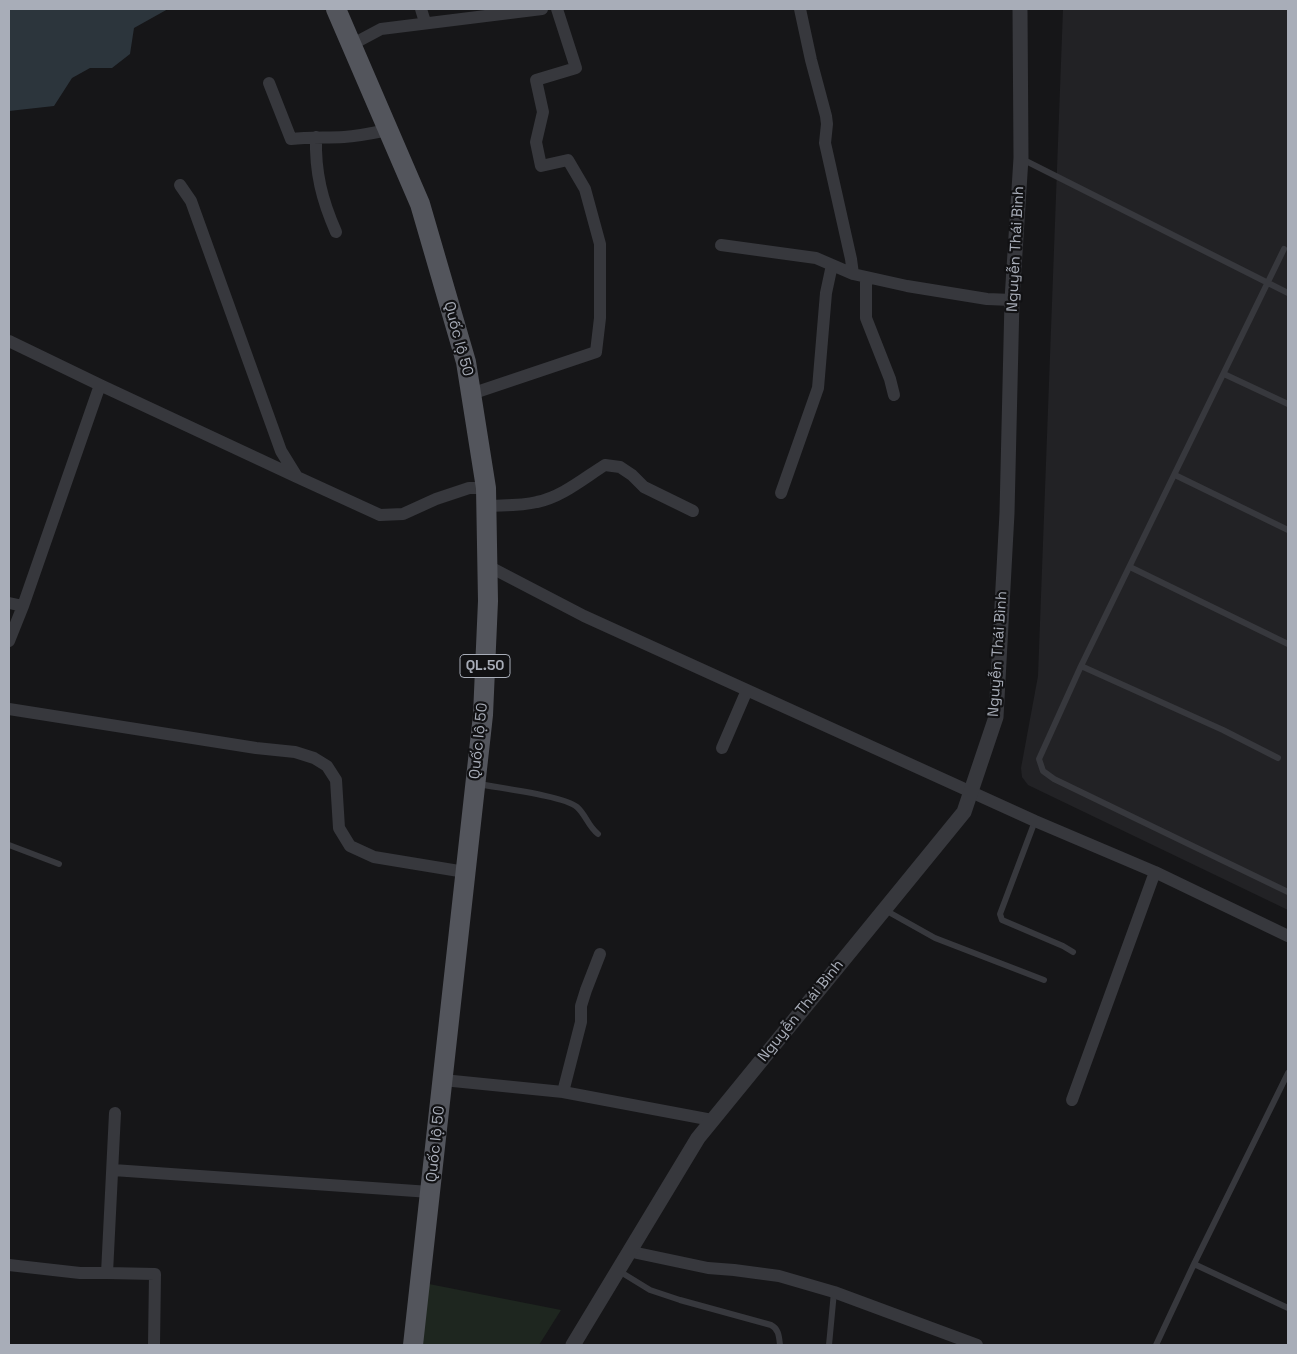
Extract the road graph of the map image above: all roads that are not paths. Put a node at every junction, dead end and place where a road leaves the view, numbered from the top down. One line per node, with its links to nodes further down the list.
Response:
1 (336, 9): 9 (main road, Quốc lộ 50 / QL.50)
2 (421, 9): 8 (street)
3 (542, 9): 7 (street)
4 (557, 9): 27 (street)
5 (800, 9): 19 (street)
6 (1020, 9): 13 (street, Nguyễn Thái Bình)
7 (510, 11): 8 (street)
8 (425, 22): 9 (street)
9 (351, 45): 11 (main road, Quốc lộ 50 / QL.50)
10 (269, 83): 12 (street)
11 (388, 130): 12 (street); 27 (main road, Quốc lộ 50 / QL.50)
12 (316, 137): 15 (street)
13 (1021, 158): 21 (lane); 23 (street, Nguyễn Thái Bình)
14 (180, 184): 31 (street)
15 (336, 232)
16 (721, 244): 18 (street)
17 (1284, 249): 21 (lane)
18 (832, 265): 19 (street); 32 (street)
19 (853, 274): 20 (street)
20 (866, 277): 23 (street); 28 (street)
21 (1268, 283): 22 (lane); 25 (lane)
22 (1288, 293)
23 (1012, 300): 48 (street, Nguyễn Thái Bình)
24 (9, 341): 26 (street)
25 (1224, 374): 29 (lane); 30 (lane)
26 (100, 385): 31 (street); 39 (street)
27 (471, 394): 33 (main road, Quốc lộ 50 / QL.50)
28 (894, 394)
29 (1288, 404)
30 (1175, 475): 35 (lane); 37 (lane)
31 (297, 477): 33 (street)
32 (781, 493)
33 (486, 497): 34 (street); 36 (main road, Quốc lộ 50 / QL.50)
34 (693, 512)
35 (1288, 530)
36 (488, 566): 43 (street); 47 (main road, Quốc lộ 50 / QL.50)
37 (1130, 567): 41 (lane); 42 (lane)
38 (9, 603): 39 (street)
39 (23, 606): 40 (street)
40 (9, 641)
41 (1288, 644)
42 (1081, 666): 46 (lane); 55 (lane)
43 (747, 690): 45 (street); 48 (street)
44 (9, 709): 53 (street)
45 (722, 748)
46 (1278, 758)
47 (475, 784): 50 (lane); 53 (main road, Quốc lộ 50 / QL.50)
48 (971, 792): 49 (street); 56 (street, Nguyễn Thái Bình)
49 (1035, 822): 54 (street); 58 (lane)
50 (598, 834)
51 (9, 845): 52 (lane)
52 (59, 864)
53 (465, 872): 62 (main road, Quốc lộ 50 / QL.50)
54 (1155, 872): 57 (street); 64 (street)
55 (1288, 892)
56 (884, 910): 60 (lane); 66 (street, Nguyễn Thái Bình)
57 (1288, 936)
58 (1073, 952)
59 (600, 954): 63 (street)
60 (1044, 980)
61 (1288, 1073): 70 (lane)
62 (442, 1080): 63 (street); 68 (main road, Quốc lộ 50 / QL.50)
63 (563, 1092): 66 (street)
64 (1072, 1100)
65 (115, 1113): 67 (street)
66 (712, 1120): 69 (street, Nguyễn Thái Bình)
67 (113, 1170): 68 (street); 73 (street)
68 (430, 1192): 77 (main road, Quốc lộ 50 / QL.50)
69 (631, 1249): 72 (street, Nguyễn Thái Bình); 74 (street)
70 (1194, 1264): 75 (lane); 82 (lane)
71 (9, 1265): 73 (street)
72 (618, 1270): 78 (street, Nguyễn Thái Bình); 79 (lane)
73 (107, 1273): 76 (street)
74 (834, 1292): 80 (lane); 81 (street)
75 (1288, 1308)
76 (154, 1345)
77 (414, 1345)
78 (573, 1345)
79 (780, 1345)
80 (829, 1345)
81 (977, 1345)
82 (1156, 1345)

